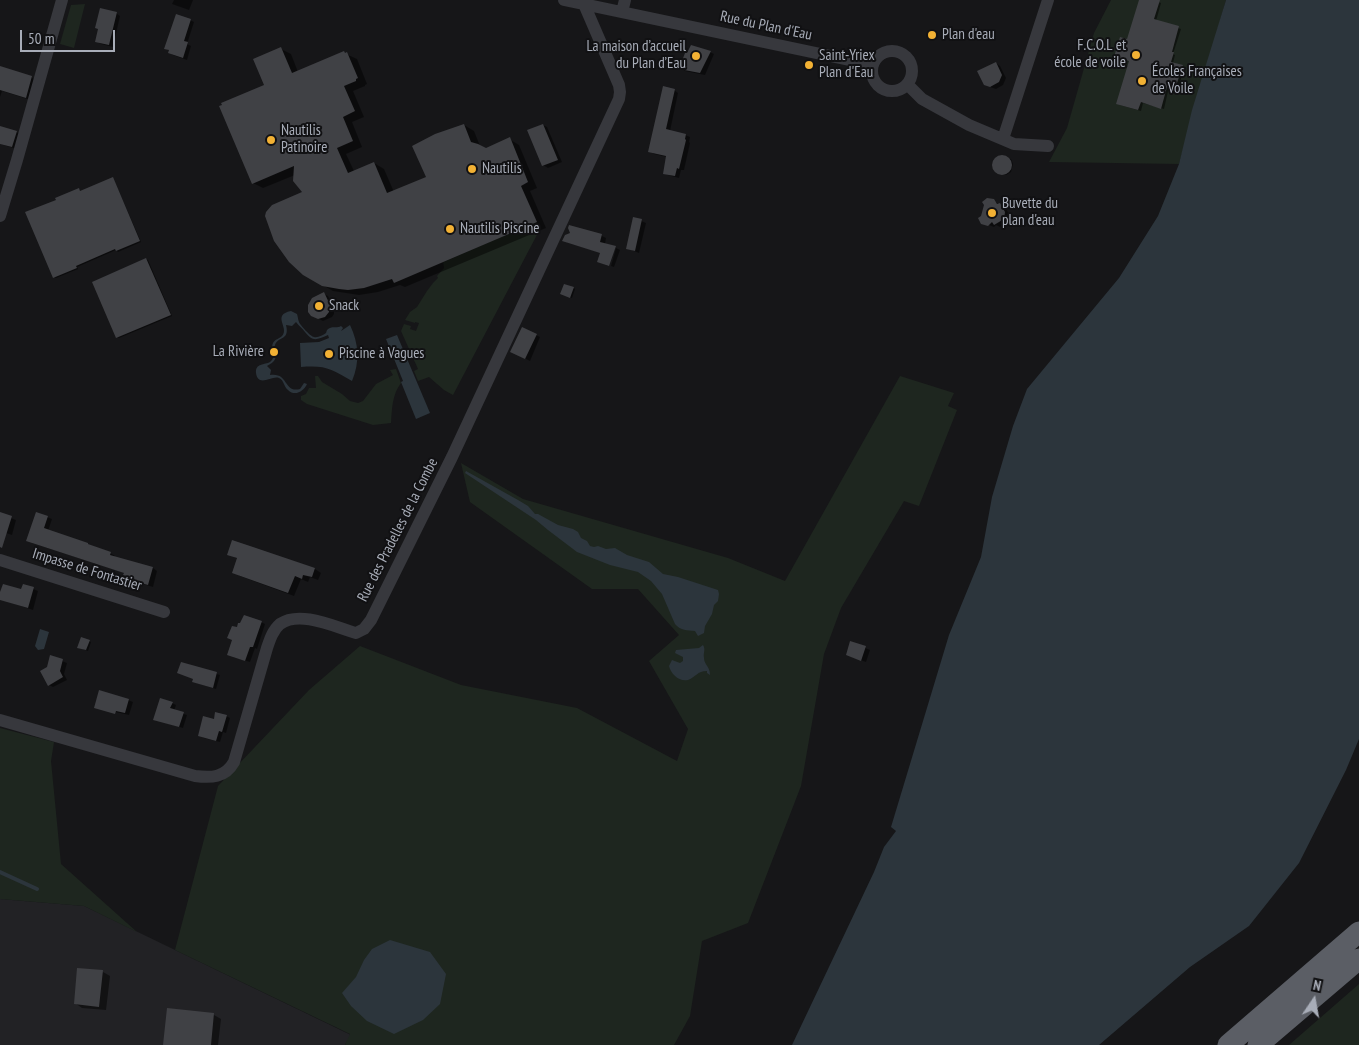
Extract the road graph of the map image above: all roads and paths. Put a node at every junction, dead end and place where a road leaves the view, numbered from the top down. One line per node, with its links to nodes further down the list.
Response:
1 (62, 0): 10 (street)
2 (564, 0): 4 (street, Rue du Plan d'Eau)
3 (1048, 0): 8 (street)
4 (584, 4): 5 (street, Rue du Plan d'Eau); 13 (street, Rue des Pradelles de la Combe)
5 (623, 6): 6 (street, Rue du Plan d'Eau)
6 (873, 65): 7 (street); 7 (street)
7 (907, 84): 8 (street)
8 (1002, 139): 9 (street)
9 (1048, 146)
10 (1, 209)
11 (0, 560): 12 (street, Impasse de Fontastier)
12 (164, 612)
13 (0, 720)
14 (1359, 932): 16 (highway)
15 (1359, 959): 17 (highway)
16 (1228, 1045)
17 (1258, 1045)

